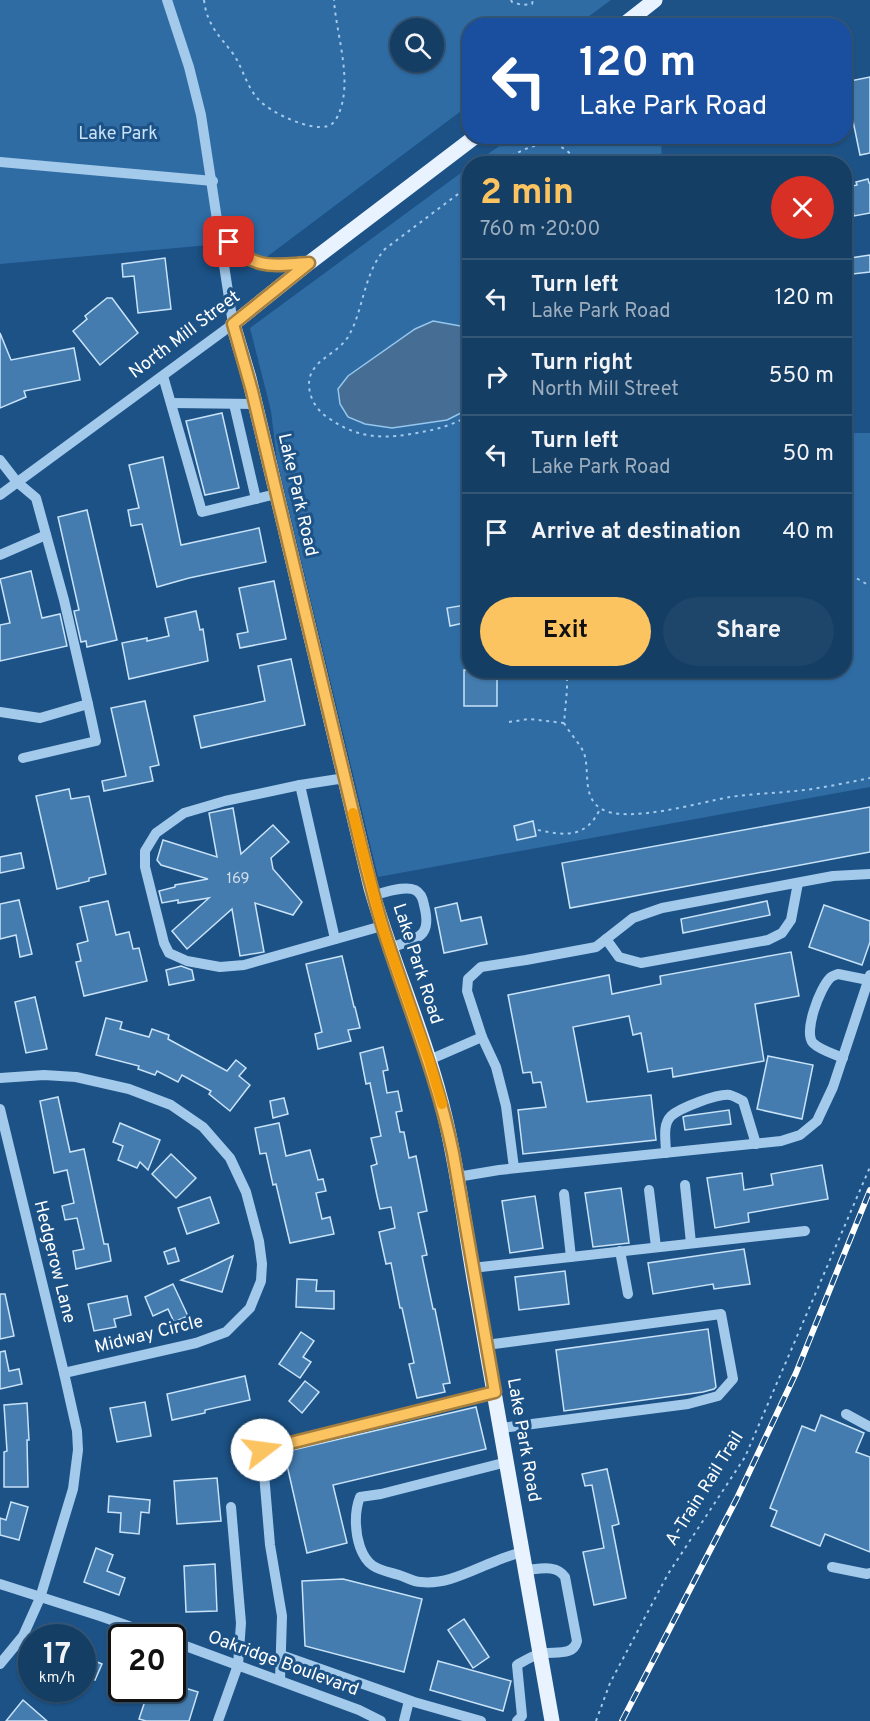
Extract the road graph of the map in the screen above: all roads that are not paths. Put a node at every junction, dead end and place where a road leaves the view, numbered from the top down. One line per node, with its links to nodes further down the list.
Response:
1 (167, 0): 6 (street, Lake Park Road)
2 (655, 0): 3 (main road)
3 (632, 18)
4 (465, 144): 8 (main road, North Mill Street)
5 (0, 162): 6 (street)
6 (213, 181): 7 (street, Lake Park Road)
7 (218, 221): 8 (street, Lake Park Road); 9 (street, Lake Park Road)
8 (309, 263): 9 (main road, North Mill Street)
9 (233, 324): 10 (street, North Mill Street); 13 (main road, Lake Park Road)
10 (163, 376): 11 (street); 15 (street, North Mill Street)
11 (171, 403): 12 (street); 18 (street)
12 (234, 404): 13 (street); 18 (street)
13 (255, 404): 16 (main road, Lake Park Road)
14 (0, 460): 15 (street)
15 (17, 482): 17 (street, North Mill Street); 19 (street)
16 (276, 494): 18 (street); 24 (main road, Lake Park Road)
17 (0, 495)
18 (256, 499)
19 (46, 535): 20 (street); 21 (street)
20 (0, 555)
21 (87, 704): 22 (street); 23 (street)
22 (0, 712)
23 (23, 758)
24 (345, 778): 25 (street); 28 (main road, Lake Park Road)
25 (300, 785): 30 (street); 30 (street)
26 (870, 874): 27 (street)
27 (798, 883): 31 (street); 31 (street)
28 (374, 895): 29 (main road, Lake Park Road); 32 (street)
29 (382, 926): 30 (street); 32 (main road, Lake Park Road)
30 (335, 939)
31 (606, 939): 34 (street)
32 (390, 948): 36 (main road, Lake Park Road)
33 (869, 978): 35 (street); 35 (street)
34 (482, 1037): 36 (street); 41 (street)
35 (843, 1058): 39 (street)
36 (429, 1060): 42 (main road, Lake Park Road)
37 (0, 1077): 54 (street, Midway Circle)
38 (0, 1109): 54 (street, Hedgerow Lane)
39 (756, 1144): 40 (street); 40 (street)
40 (666, 1153): 41 (street)
41 (514, 1168): 42 (street)
42 (457, 1177): 51 (main road, Lake Park Road)
43 (685, 1185): 47 (street)
44 (649, 1190): 48 (street)
45 (564, 1194): 50 (street)
46 (805, 1231): 47 (street)
47 (691, 1243): 48 (street)
48 (656, 1247): 49 (street)
49 (620, 1251): 50 (street); 52 (street)
50 (571, 1257): 51 (street)
51 (472, 1268): 53 (main road, Lake Park Road)
52 (628, 1294)
53 (486, 1345): 55 (main road, Lake Park Road); 58 (street)
54 (64, 1373): 66 (street, Hedgerow Lane)
55 (495, 1392): 58 (main road, Lake Park Road); 70 (street)
56 (846, 1413): 57 (street)
57 (870, 1427)
58 (501, 1428): 59 (main road, Lake Park Road)
59 (507, 1462): 61 (main road, Lake Park Road); 61 (street)
60 (231, 1506): 72 (street)
61 (522, 1552): 63 (main road, Lake Park Road)
62 (832, 1567): 64 (street)
63 (525, 1570): 69 (main road, Lake Park Road); 69 (street)
64 (870, 1573)
65 (0, 1584): 66 (street)
66 (40, 1598): 67 (street); 71 (street, Hedgerow Lane)
67 (123, 1624)
68 (186, 1646): 72 (street, Oakridge Boulevard)
69 (540, 1654): 81 (street); 82 (main road, Lake Park Road)
70 (281, 1655): 73 (street); 74 (street)
71 (0, 1664)
72 (238, 1665): 73 (street, Oakridge Boulevard); 76 (street)
73 (280, 1680): 75 (street, Oakridge Boulevard)
74 (409, 1701): 79 (street); 80 (street)
75 (359, 1710): 77 (street); 78 (street, Oakridge Boulevard)
76 (218, 1721)
77 (355, 1721)
78 (381, 1721)
79 (404, 1721)
80 (481, 1721)
81 (517, 1721)
82 (552, 1721)

